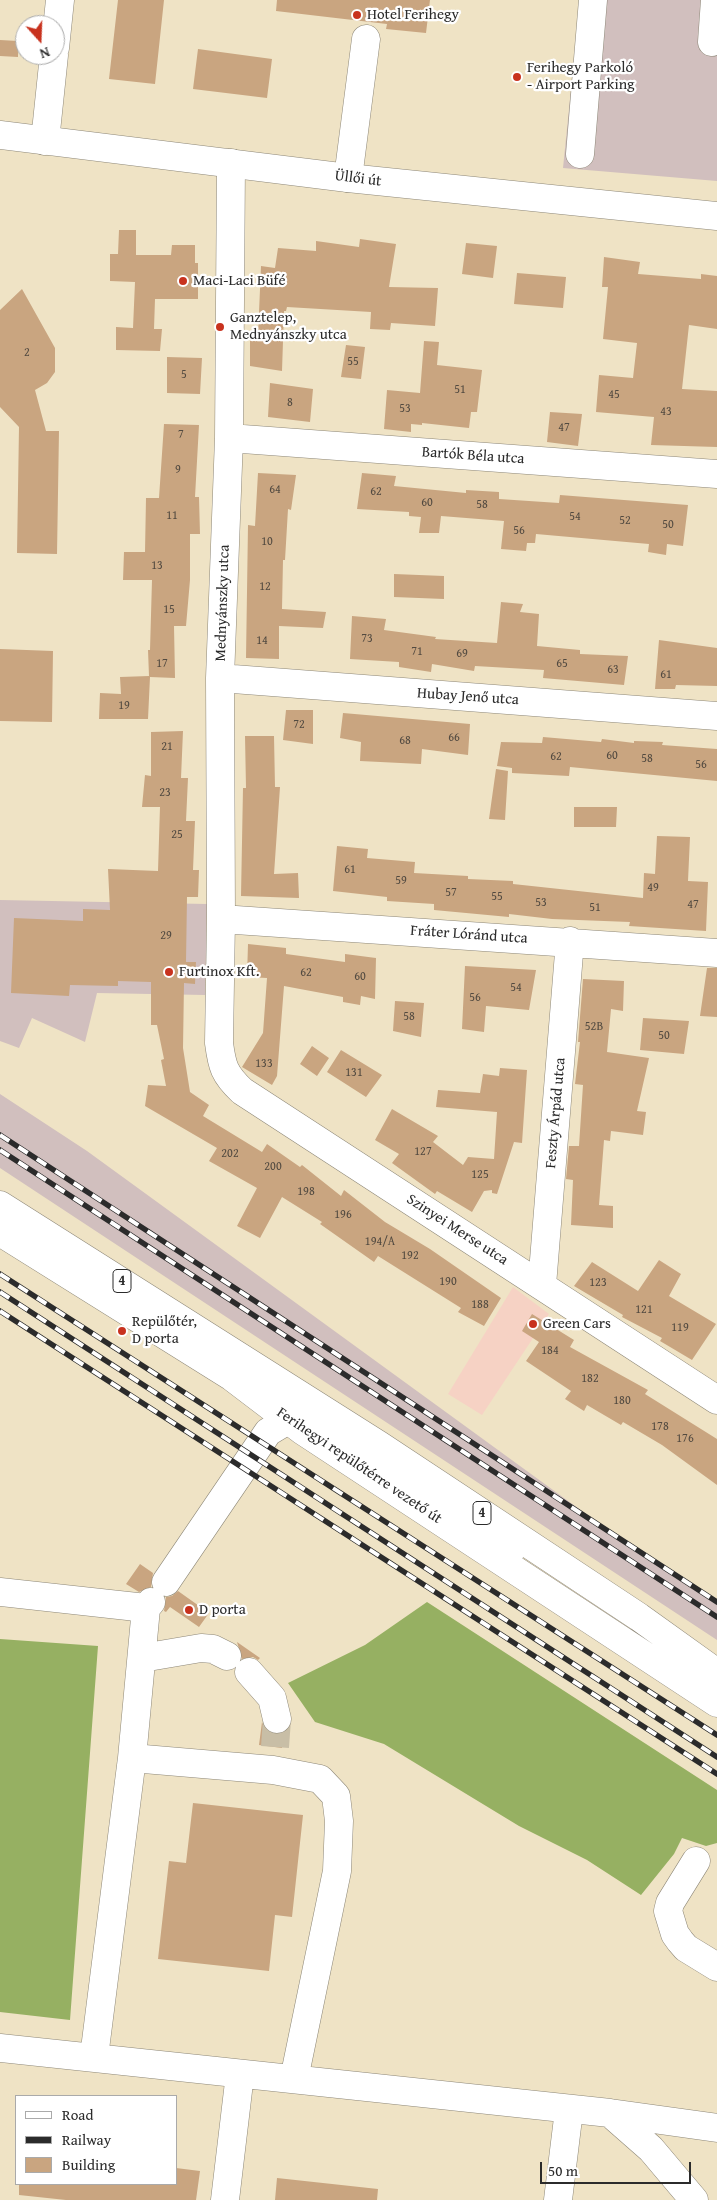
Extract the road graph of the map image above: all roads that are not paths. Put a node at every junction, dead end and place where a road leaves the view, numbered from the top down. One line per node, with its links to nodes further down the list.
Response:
1 (60, 0): 4 (street)
2 (593, 0): 10 (street)
3 (715, 0): 6 (street)
4 (58, 15)
5 (366, 39): 12 (street)
6 (712, 42)
7 (53, 65): 9 (street)
8 (0, 135): 9 (street, Üllői út)
9 (45, 141): 11 (street, Üllői út)
10 (580, 154)
11 (231, 163): 12 (street, Üllői út); 14 (street, Mednyánszky utca)
12 (348, 178): 13 (street, Üllői út)
13 (717, 216)
14 (229, 438): 15 (street, Bartók Béla utca); 16 (street, Mednyánszky utca)
15 (717, 474)
16 (220, 678): 17 (street, Hubay Jenő utca); 18 (street, Mednyánszky utca)
17 (717, 716)
18 (221, 919): 19 (street, Fráter Lóránd utca); 21 (street, Mednyánszky utca)
19 (570, 941): 20 (street, Fráter Lóránd utca); 24 (street, Feszty Árpád utca)
20 (717, 953)
21 (219, 1043): 24 (street, Szinyei Merse utca)
22 (0, 1205): 26 (street, Ferihegyi repülőtérre vezető út / 4)
23 (0, 1232): 25 (street, Ferihegyi repülőtérre vezető út / 4)
24 (542, 1285): 27 (street, Szinyei Merse utca)
25 (158, 1330): 28 (street, Ferihegyi repülőtérre vezető út / 4); 28 (street)
26 (244, 1358): 28 (street); 31 (street, Ferihegyi repülőtérre vezető út / 4)
27 (717, 1400)
28 (270, 1428): 30 (street); 31 (street); 36 (street, Ferihegyi repülőtérre vezető út / 4)
29 (0, 1592): 30 (street)
30 (154, 1598): 33 (street)
31 (639, 1617): 35 (street, Ferihegyi repülőtérre vezető út / 4)
32 (227, 1656): 33 (street)
33 (142, 1658): 38 (street)
34 (250, 1672): 37 (street)
35 (717, 1673)
36 (717, 1704)
37 (277, 1719)
38 (132, 1758): 42 (street); 44 (street)
39 (696, 1861): 40 (street)
40 (717, 1967)
41 (1, 2055): 42 (street)
42 (94, 2058): 43 (street)
43 (240, 2074): 44 (street); 48 (street)
44 (294, 2079): 45 (street)
45 (569, 2110): 46 (street); 49 (street)
46 (610, 2113): 47 (street); 50 (street)
47 (717, 2128)
48 (225, 2200)
49 (558, 2200)
50 (694, 2200)

